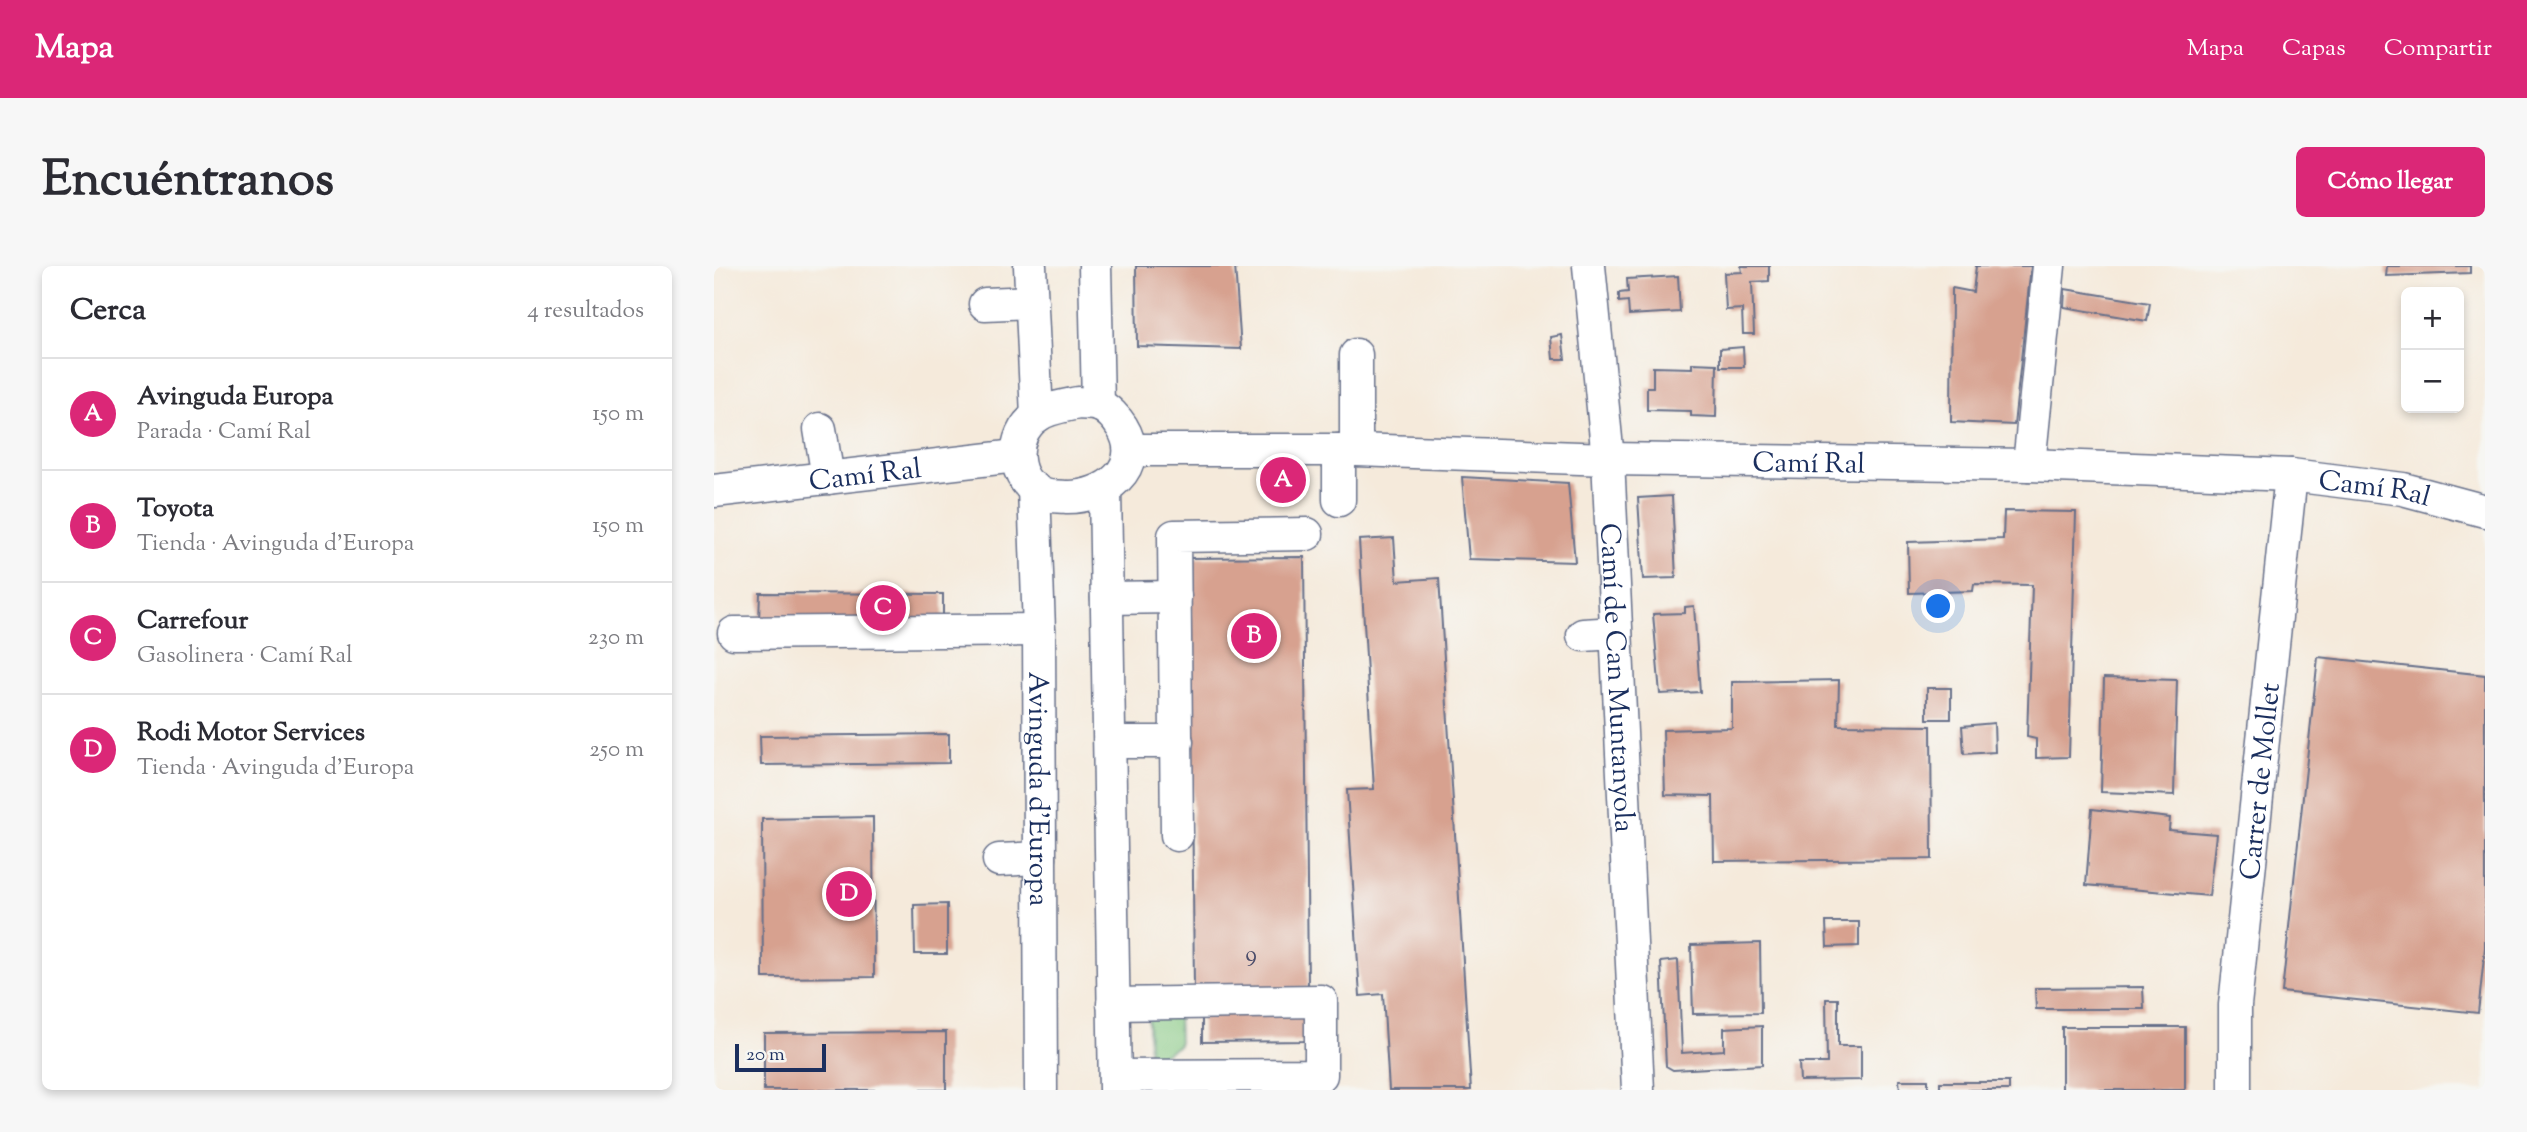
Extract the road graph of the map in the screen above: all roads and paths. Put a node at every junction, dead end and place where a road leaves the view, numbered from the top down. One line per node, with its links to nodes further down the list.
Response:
1 (1030, 266): 5 (street)
2 (1095, 266): 8 (street)
3 (1590, 266): 14 (street, Camí de Can Muntanyola)
4 (2049, 266): 15 (street)
5 (1032, 302): 6 (street); 9 (street)
6 (985, 304)
7 (1356, 355): 12 (street)
8 (1098, 405): 9 (street); 11 (street)
9 (1037, 416): 13 (street)
10 (820, 429): 17 (street)
11 (1130, 450): 12 (street, Camí Ral); 19 (street)
12 (1348, 450): 14 (street, Camí Ral); 21 (street)
13 (1016, 456): 17 (street, Camí Ral); 18 (street)
14 (1608, 458): 15 (street, Camí Ral); 28 (street, Camí de Can Muntanyola)
15 (2029, 465): 16 (street, Camí Ral)
16 (2291, 475): 22 (street, Camí Ral); 39 (street, Carrer de Mollet)
17 (828, 478): 20 (street, Camí Ral)
18 (1034, 488): 19 (street); 26 (street, Avinguda d'Europa)
19 (1105, 489): 25 (street)
20 (714, 491)
21 (1339, 500)
22 (2485, 511)
23 (1307, 534): 24 (street)
24 (1175, 597): 25 (street); 31 (street)
25 (1107, 598): 30 (street)
26 (1039, 630): 27 (street); 33 (street, Avinguda d'Europa)
27 (734, 633)
28 (1616, 633): 29 (street); 38 (street, Camí de Can Muntanyola)
29 (1583, 635)
30 (1110, 742): 31 (street); 35 (street)
31 (1177, 742): 32 (street)
32 (1177, 835)
33 (1041, 858): 34 (street); 37 (street, Avinguda d'Europa)
34 (999, 860)
35 (1113, 1004): 36 (street); 36 (street)
36 (1115, 1083)
37 (1041, 1090)
38 (1638, 1090)
39 (2235, 1090)

